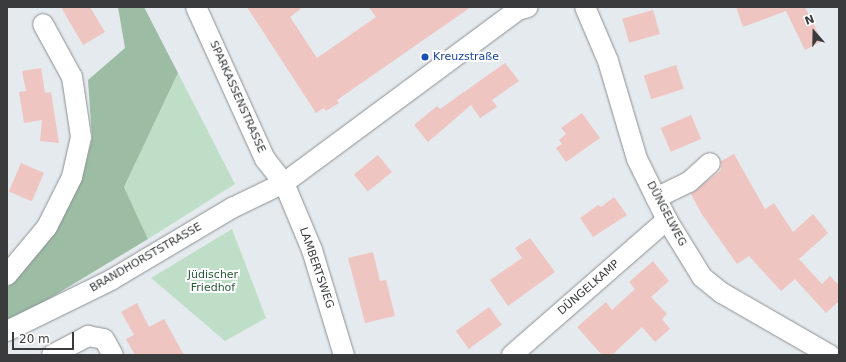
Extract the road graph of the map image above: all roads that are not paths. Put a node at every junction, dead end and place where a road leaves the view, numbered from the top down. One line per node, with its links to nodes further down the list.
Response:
1 (196, 7): 6 (street, SPARKASSENSTRASSE)
2 (528, 7): 6 (street)
3 (585, 7): 7 (street, DÜNGELWEG)
4 (43, 24): 9 (street)
5 (710, 163): 7 (street)
6 (284, 183): 10 (street, BRANDHORSTSTRASSE); 13 (street, LAMBERTSWEG)
7 (656, 198): 8 (street, DÜNGELWEG)
8 (666, 220): 14 (street, DÜNGELKAMP); 15 (street, DÜNGELWEG)
9 (7, 275)
10 (7, 331)
11 (108, 347): 12 (street)
12 (52, 355)
13 (344, 355)
14 (512, 355)
15 (830, 355)

